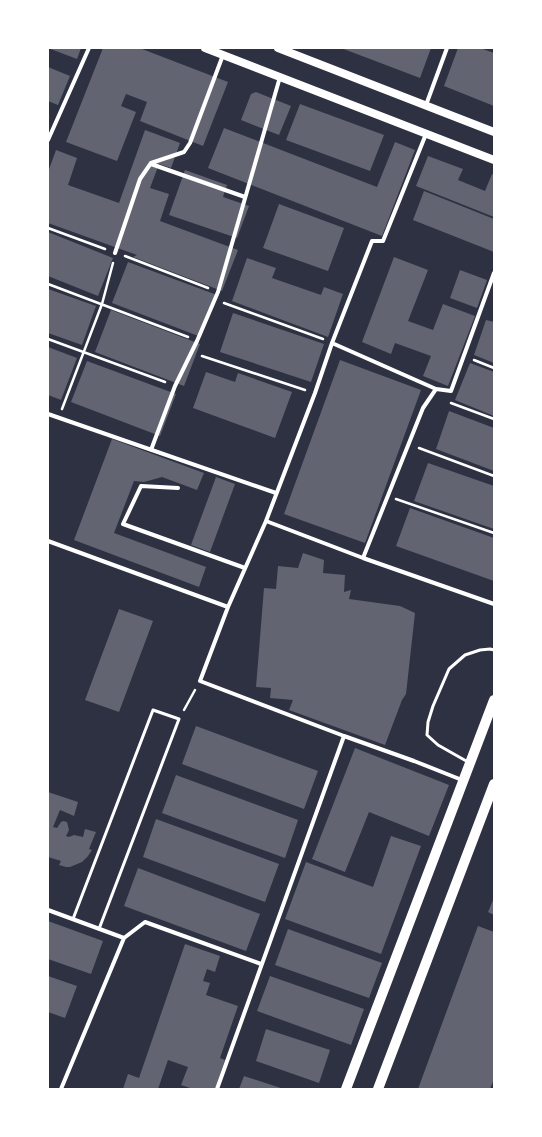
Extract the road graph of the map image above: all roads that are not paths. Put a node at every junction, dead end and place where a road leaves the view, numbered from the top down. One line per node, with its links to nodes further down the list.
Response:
1 (89, 48): 8 (street)
2 (205, 48): 5 (main road)
3 (278, 48): 7 (main road)
4 (448, 48): 7 (street)
5 (223, 55): 6 (main road); 13 (street)
6 (280, 77): 10 (main road); 14 (street)
7 (426, 105): 9 (main road)
8 (50, 131): 11 (street)
9 (494, 132)
10 (426, 134): 12 (main road); 17 (street)
11 (48, 140)
12 (494, 160)
13 (151, 164): 14 (street); 15 (street)
14 (245, 197): 20 (street)
15 (116, 253)
16 (494, 273): 18 (street)
17 (332, 343): 18 (street); 22 (street)
18 (436, 389): 25 (street)
19 (48, 414): 20 (street)
20 (151, 450): 22 (street)
21 (178, 488): 26 (street)
22 (276, 493): 23 (street)
23 (266, 521): 25 (street); 26 (street)
24 (48, 541): 28 (street)
25 (363, 558): 27 (street)
26 (245, 568): 28 (street)
27 (494, 604)
28 (228, 607): 31 (street)
29 (494, 650): 32 (lane)
30 (494, 700): 32 (main road)
31 (344, 736): 33 (street); 39 (street)
32 (470, 763): 33 (main road)
33 (463, 780): 42 (main road)
34 (494, 784): 43 (main road)
35 (48, 910): 36 (street)
36 (73, 919): 37 (street); 37 (lane)
37 (99, 928): 38 (street)
38 (124, 938): 39 (street); 40 (street)
39 (262, 964): 41 (street)
40 (61, 1089)
41 (217, 1089)
42 (346, 1089)
43 (378, 1089)

